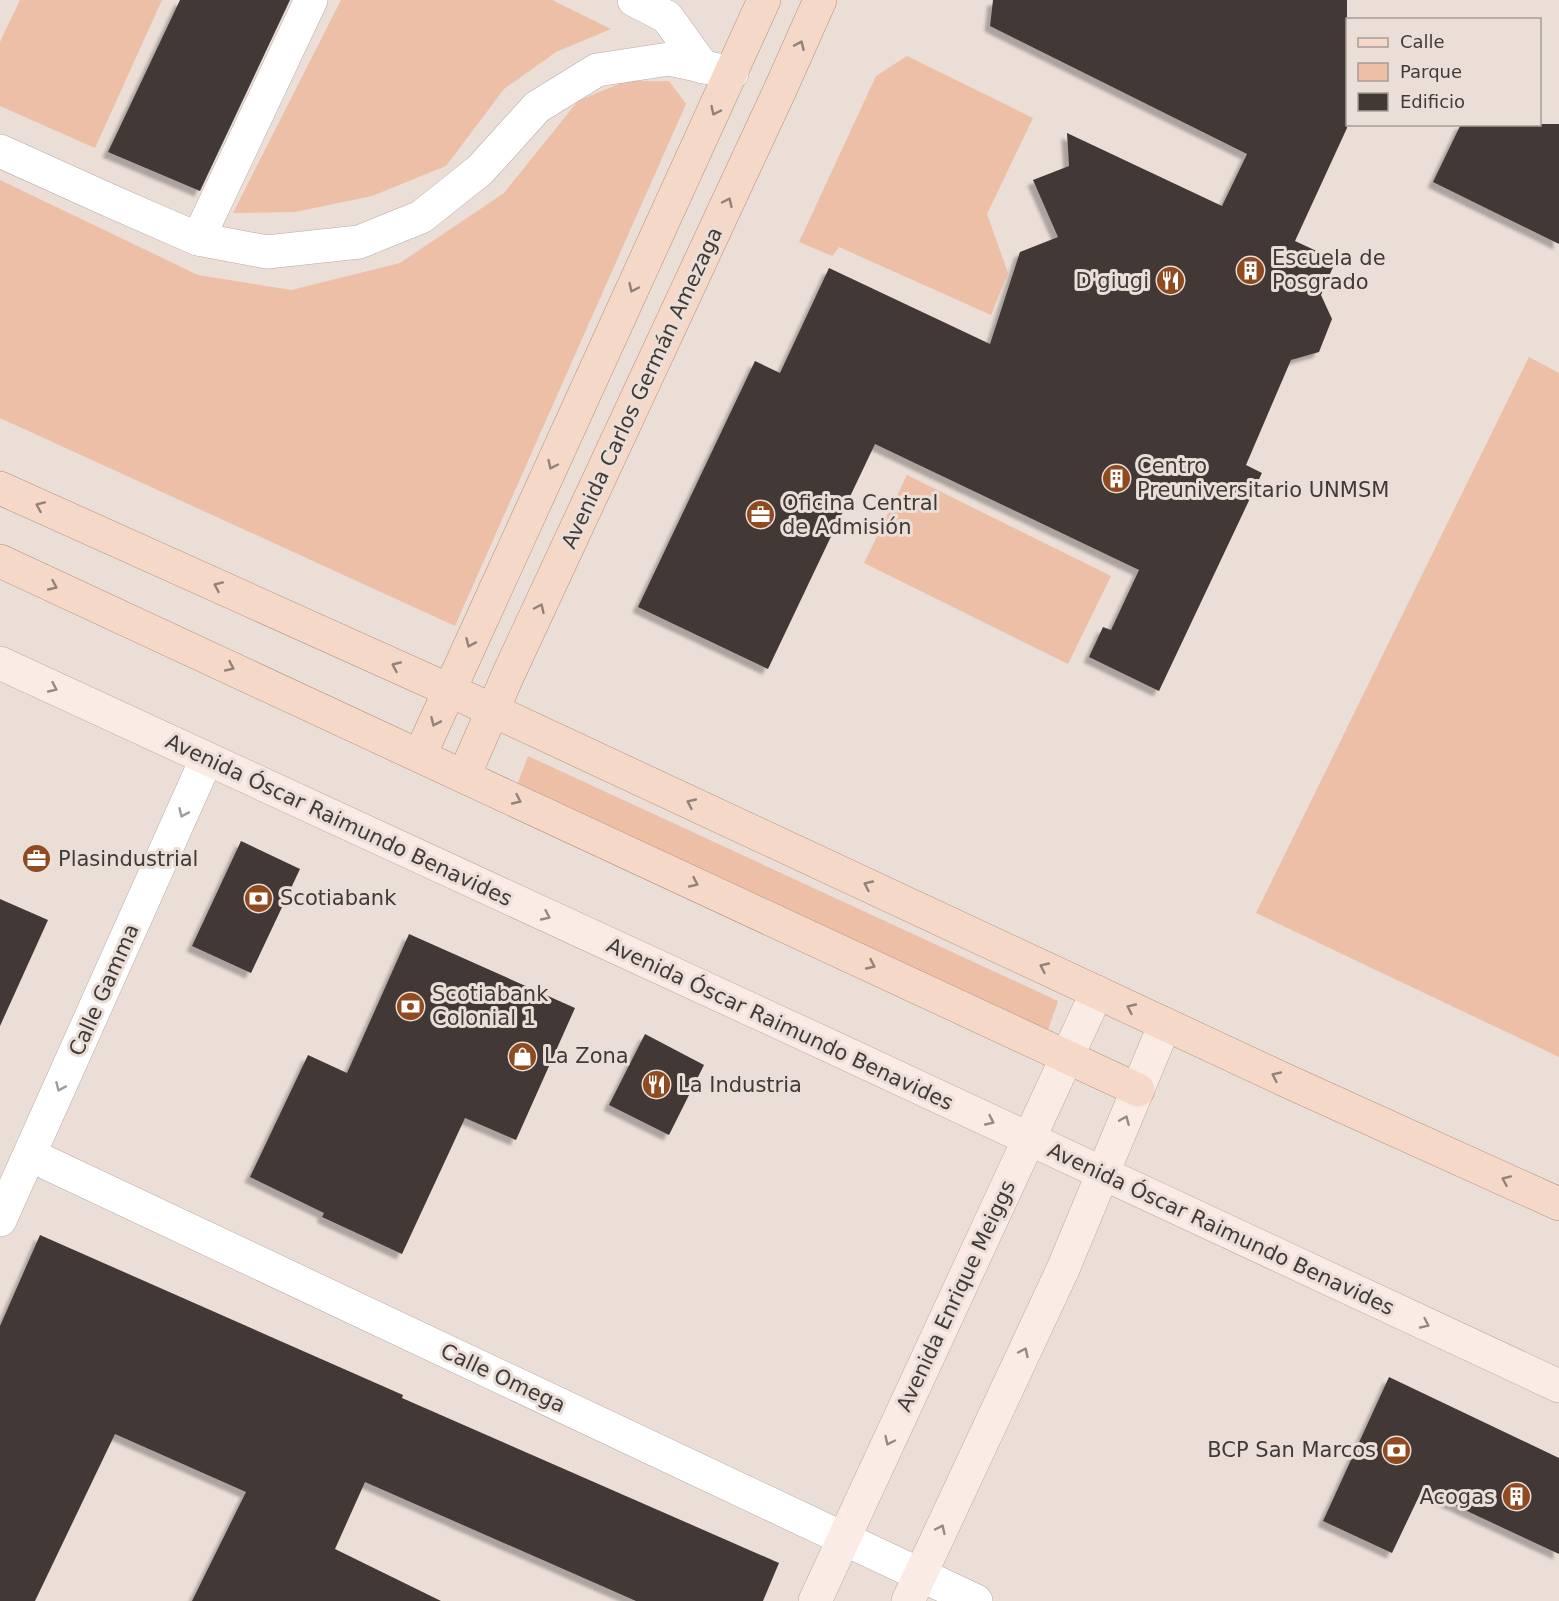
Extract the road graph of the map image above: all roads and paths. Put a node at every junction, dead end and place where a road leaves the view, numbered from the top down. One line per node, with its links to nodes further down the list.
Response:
1 (311, 0): 7 (street)
2 (634, 0): 5 (street)
3 (764, 0): 5 (main road)
4 (820, 0): 12 (main road, Avenida Carlos Germán Amezaga, one-way to 4)
5 (717, 70): 7 (street); 11 (main road, one-way to 11)
6 (0, 151): 7 (street)
7 (198, 239)
8 (0, 488): 11 (main road, one-way to 8)
9 (0, 561): 13 (main road, one-way to 13)
10 (0, 663): 14 (main road, Avenida Óscar Raimundo Benavides, one-way to 14)
11 (449, 690): 12 (main road); 13 (main road, one-way to 13)
12 (493, 711): 15 (main road, Avenida Carlos Germán Amezaga); 16 (main road, one-way to 12)
13 (420, 755): 15 (main road)
14 (206, 760): 20 (main road, Avenida Óscar Raimundo Benavides, one-way to 20); 21 (street, Calle Gamma, one-way to 21)
15 (464, 776): 18 (main road, one-way to 18)
16 (1097, 992): 17 (main road, one-way to 16); 18 (main road, Avenida Enrique Meiggs)
17 (1166, 1024): 19 (main road); 23 (main road, one-way to 17)
18 (1068, 1056): 19 (main road); 20 (main road, Avenida Enrique Meiggs)
19 (1138, 1090): 22 (main road, one-way to 19)
20 (1029, 1140): 22 (main road, Avenida Óscar Raimundo Benavides); 26 (main road, Avenida Enrique Meiggs, one-way to 26)
21 (30, 1155): 24 (street, Calle Gamma); 26 (street, Calle Omega)
22 (1102, 1174): 25 (main road, Avenida Óscar Raimundo Benavides, one-way to 25); 27 (main road, one-way to 22)
23 (1559, 1204)
24 (0, 1220)
25 (1559, 1386)
26 (843, 1539): 27 (street, Calle Omega); 28 (main road, Avenida Enrique Meiggs)
27 (914, 1588): 29 (street, Calle Omega)
28 (815, 1601)
29 (976, 1601)

